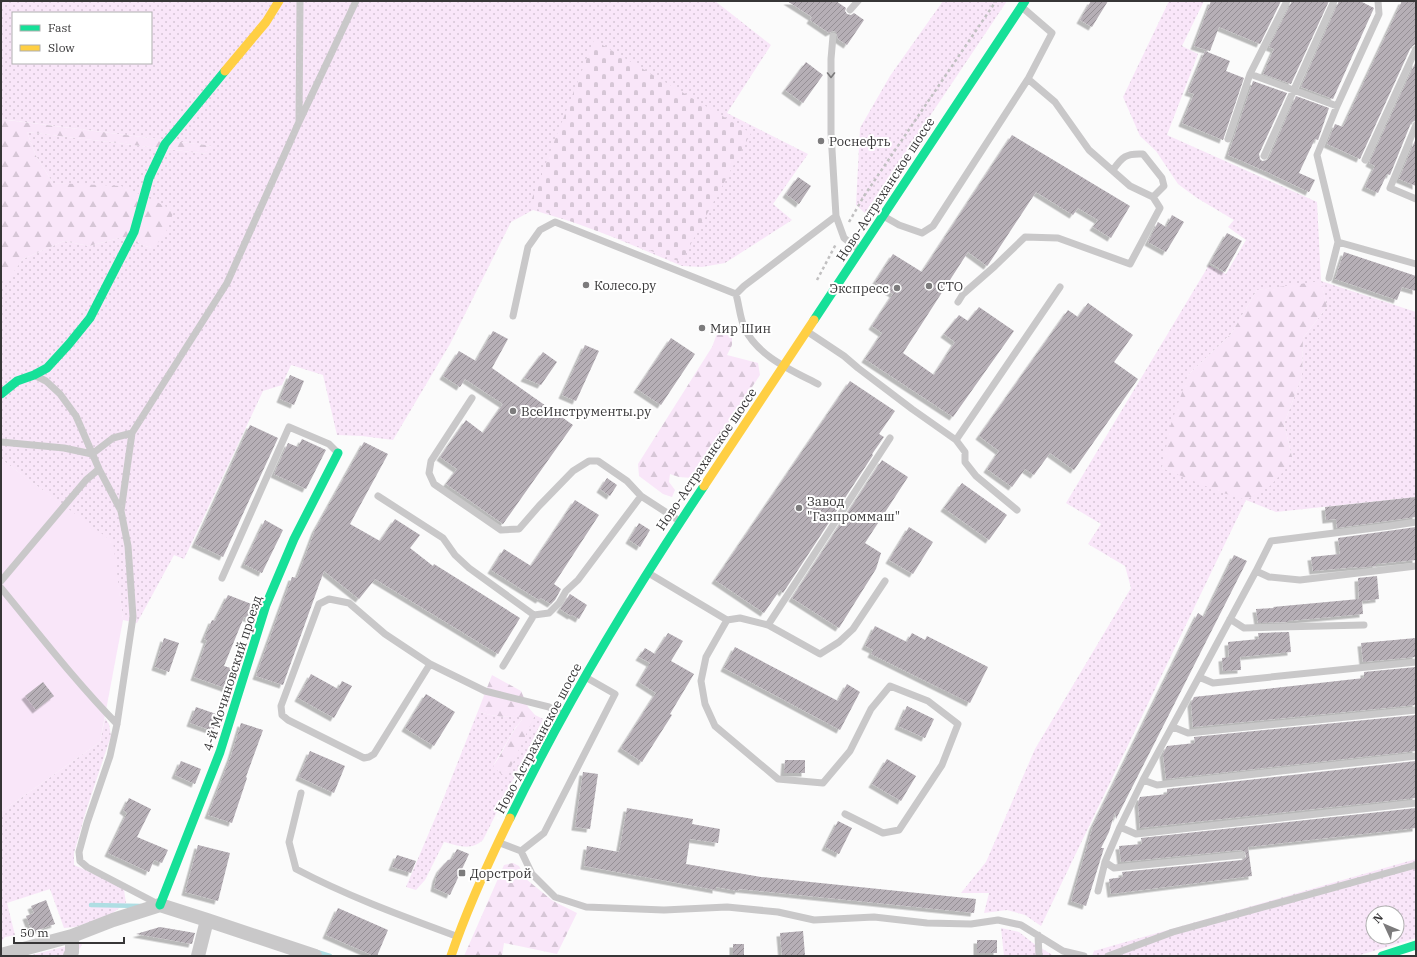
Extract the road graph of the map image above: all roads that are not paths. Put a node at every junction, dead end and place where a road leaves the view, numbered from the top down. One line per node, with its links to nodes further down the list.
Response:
1 (279, 1): 36 (main road)
2 (300, 1): 16 (lane)
3 (356, 1): 16 (lane)
4 (858, 1): 9 (lane)
5 (1287, 1): 12 (lane)
6 (1334, 1): 14 (lane)
7 (1378, 1): 15 (lane)
8 (1023, 4): 13 (lane); 25 (main road, Ново-Астраханское шоссе)
9 (850, 10)
10 (833, 36): 24 (lane, one-way to 24)
11 (1416, 49): 20 (lane)
12 (1250, 74): 14 (lane); 18 (lane)
13 (1028, 78): 21 (lane); 25 (lane)
14 (1294, 91): 15 (lane); 19 (lane)
15 (1337, 106): 26 (lane)
16 (299, 122): 42 (lane)
17 (1416, 125): 23 (lane)
18 (1228, 139)
19 (1264, 156)
20 (1365, 160)
21 (1112, 170): 22 (lane); 22 (lane)
22 (1153, 197): 32 (lane)
23 (1416, 199)
24 (836, 216): 27 (lane); 31 (lane)
25 (883, 216): 27 (main road, Ново-Астраханское шоссе)
26 (1338, 242): 28 (lane); 29 (lane)
27 (860, 250): 34 (main road, Ново-Астраханское шоссе)
28 (1416, 264)
29 (1329, 278)
30 (1060, 287): 44 (lane)
31 (736, 294): 33 (lane); 35 (lane)
32 (958, 302)
33 (513, 316)
34 (806, 330): 35 (main road, Ново-Астраханское шоссе); 44 (lane)
35 (783, 366): 39 (lane); 53 (main road, Ново-Астраханское шоссе)
36 (34, 375): 37 (main road); 47 (lane)
37 (17, 381): 38 (lane); 40 (main road)
38 (1, 384)
39 (818, 384)
40 (1, 394)
41 (472, 398): 50 (lane)
42 (132, 433): 47 (lane); 52 (lane)
43 (890, 438): 65 (lane)
44 (956, 440): 51 (lane)
45 (1, 442): 47 (lane)
46 (338, 453): 58 (lane); 88 (main road, 4-й Мочиновский проезд)
47 (92, 454): 48 (lane)
48 (99, 470): 52 (lane); 59 (lane)
49 (378, 496): 62 (lane)
50 (641, 496): 53 (lane); 62 (lane)
51 (1018, 510)
52 (121, 511): 74 (lane)
53 (680, 521): 57 (main road, Ново-Астраханское шоссе)
54 (1416, 522): 56 (lane)
55 (1416, 566): 56 (lane)
56 (1256, 571): 64 (lane)
57 (648, 573): 63 (lane); 71 (main road, Ново-Астраханское шоссе)
58 (222, 578)
59 (1, 581)
60 (885, 581): 65 (lane)
61 (1, 588): 74 (lane)
62 (534, 616): 69 (lane)
63 (727, 620): 65 (lane); 80 (lane)
64 (1230, 620): 66 (lane); 70 (lane)
65 (768, 625)
66 (1364, 625)
67 (1416, 662): 70 (lane)
68 (430, 664): 68 (lane); 73 (lane)
69 (503, 666)
70 (1199, 676): 75 (lane)
71 (585, 677): 73 (main road, Ново-Астраханское шоссе); 83 (lane)
72 (1416, 710): 75 (lane)
73 (563, 715): 82 (main road, Ново-Астраханское шоссе)
74 (117, 724): 88 (lane)
75 (1173, 727): 77 (lane)
76 (1416, 756): 77 (lane)
77 (1143, 780): 81 (lane)
78 (301, 793): 91 (lane)
79 (1416, 803): 81 (lane)
80 (845, 814)
81 (1120, 827): 85 (lane)
82 (498, 842): 83 (lane); 91 (main road, Ново-Астраханское шоссе)
83 (521, 851): 92 (lane)
84 (1241, 855): 85 (lane)
85 (1105, 862): 87 (lane)
86 (1416, 865): 101 (lane)
87 (1098, 891)
88 (160, 906): 89 (street); 90 (street)
89 (207, 920): 96 (street); 97 (street)
90 (72, 936): 94 (street); 95 (street)
91 (458, 936): 98 (main road, Ново-Астраханское шоссе)
92 (1038, 936): 99 (lane); 100 (lane)
93 (1416, 946): 102 (main road)
94 (1, 955)
95 (70, 956)
96 (198, 956)
97 (315, 956)
98 (451, 956)
99 (1039, 956)
100 (1084, 956)
101 (1108, 956)
102 (1382, 956)

